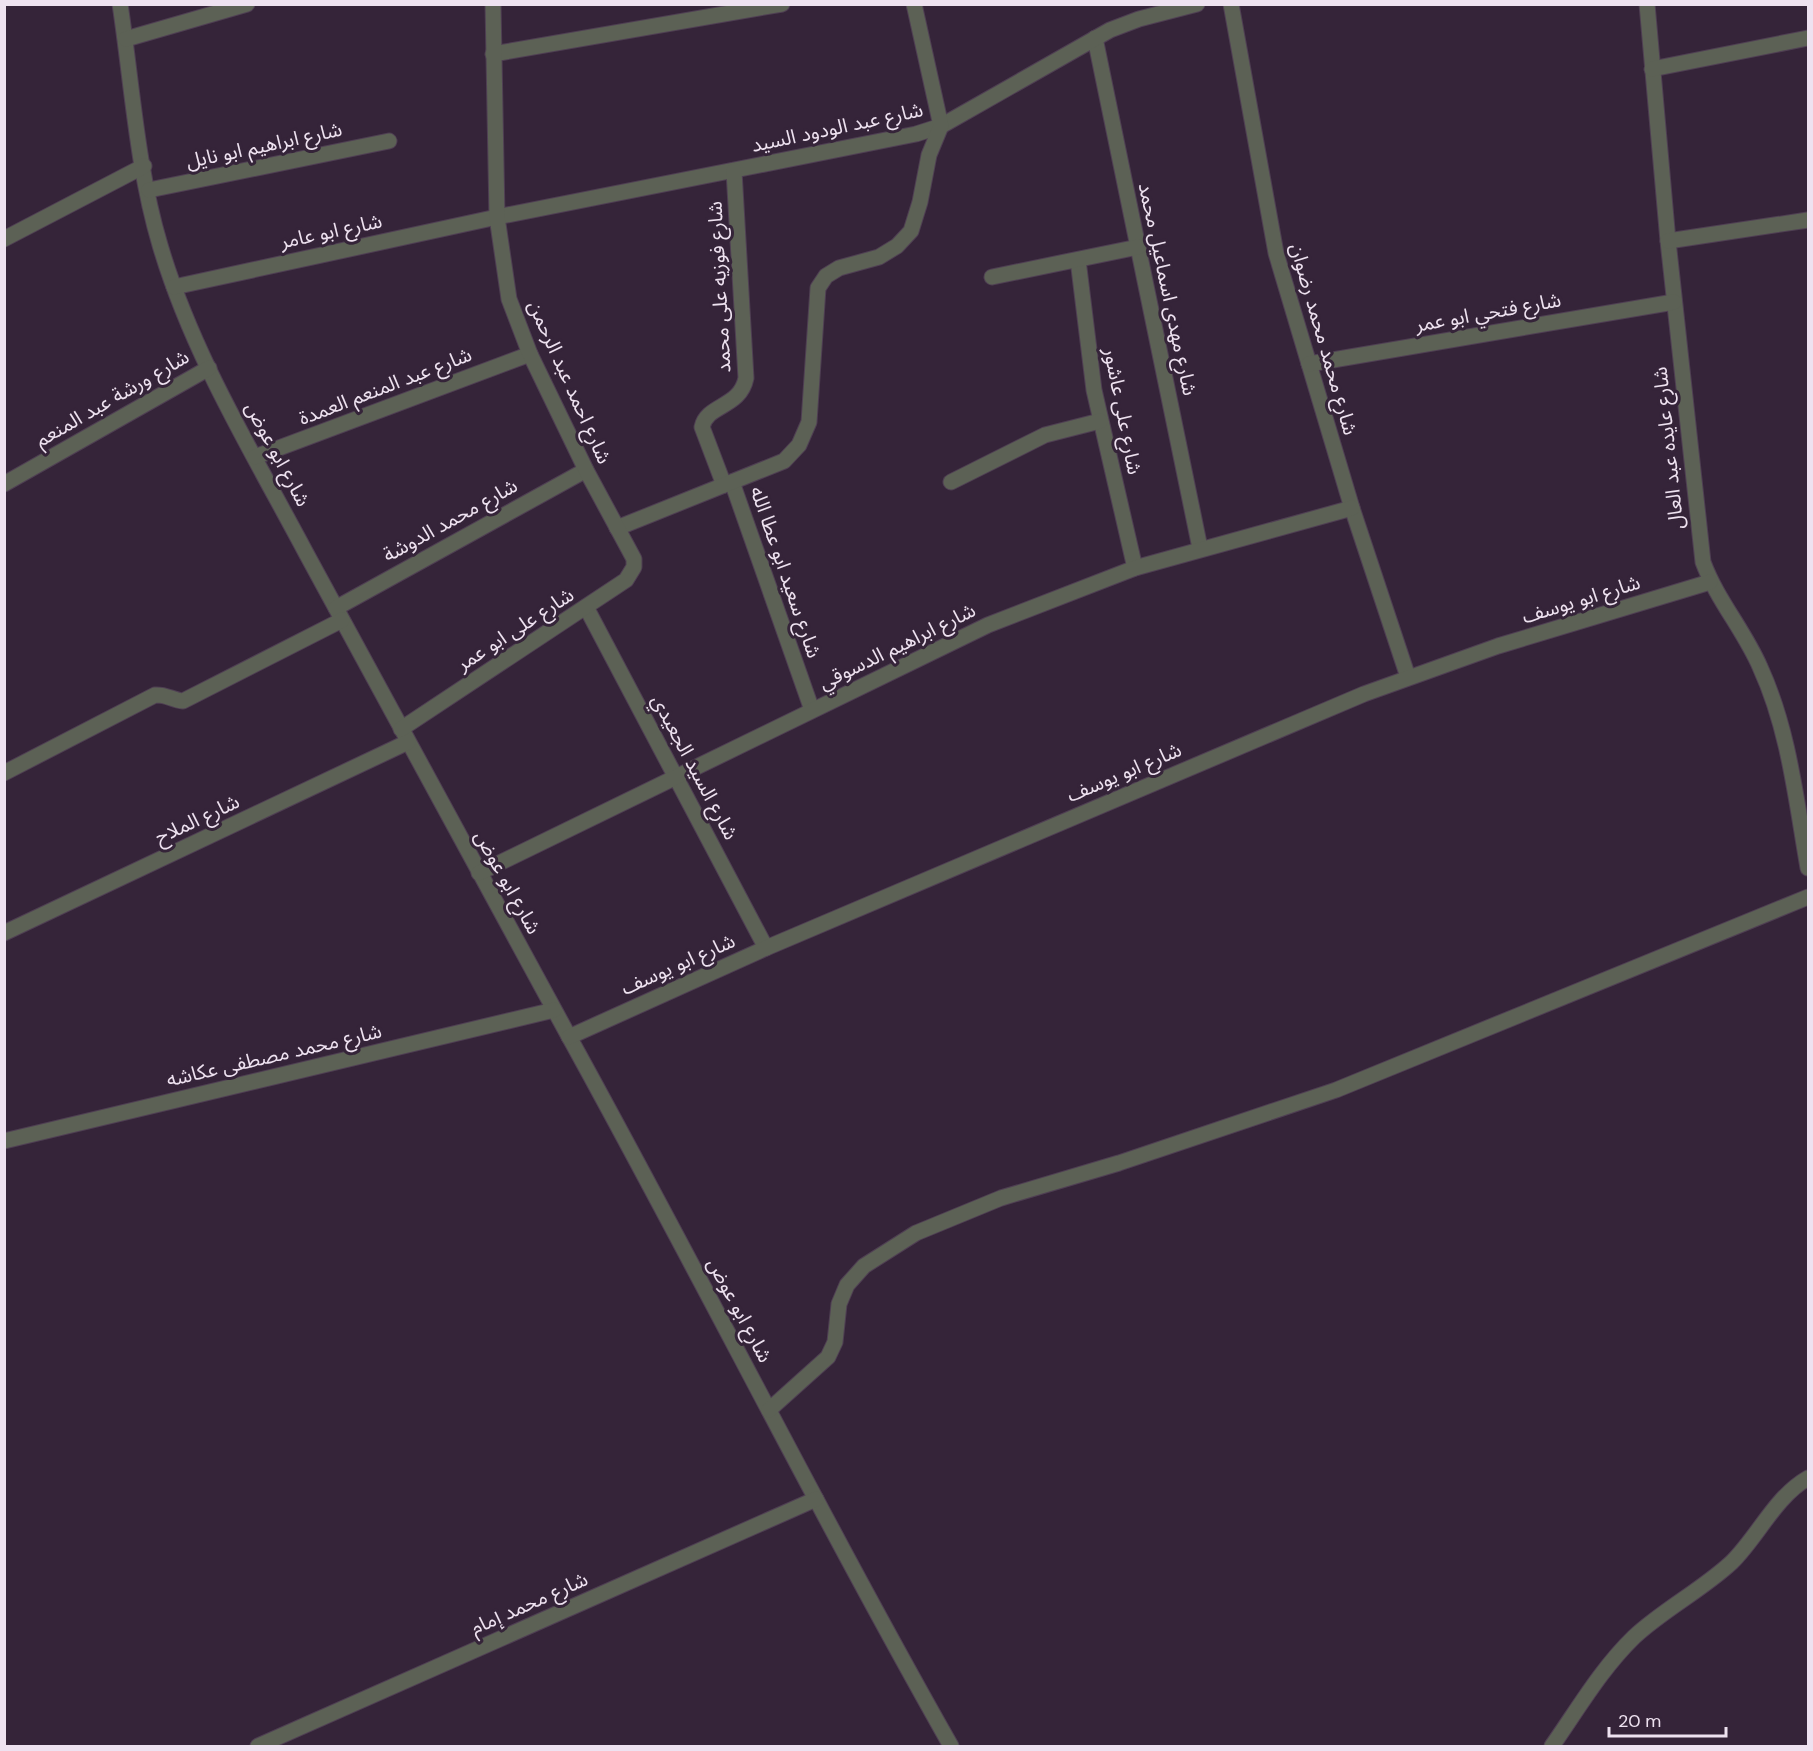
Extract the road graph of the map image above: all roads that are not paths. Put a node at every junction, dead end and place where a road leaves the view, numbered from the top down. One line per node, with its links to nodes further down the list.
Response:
1 (120, 4): 11 (street, شارع ابو عوض)
2 (246, 4): 11 (street)
3 (493, 4): 12 (street, شارع احمد عبد الرحمن)
4 (782, 4): 12 (street)
5 (914, 4): 14 (street)
6 (1197, 4): 9 (street, شارع عبد الودود السيد)
7 (1231, 4): 29 (street, شارع محمد محمد رضوان)
8 (1647, 4): 13 (street, شارع عايده عبد العال)
9 (1095, 38): 14 (street, شارع عبد الودود السيد); 23 (street, شارع مهدى اسماعيل محمد)
10 (1809, 38): 13 (street)
11 (126, 39): 16 (street, شارع ابو عوض)
12 (493, 54): 19 (street, شارع احمد عبد الرحمن)
13 (1652, 69): 22 (street, شارع عايده عبد العال)
14 (941, 126): 17 (street, شارع عبد الودود السيد); 35 (street)
15 (389, 141): 18 (street, شارع ابراهيم ابو نايل)
16 (144, 166): 18 (street, شارع ابو عوض); 21 (street)
17 (734, 171): 19 (street, شارع عبد الودود السيد); 35 (street, شارع فوزيه على محمد)
18 (149, 190): 26 (street, شارع ابو عوض)
19 (497, 217): 26 (street, شارع ابو عامر); 28 (street, شارع احمد عبد الرحمن)
20 (1809, 220): 22 (street)
21 (4, 239)
22 (1668, 241): 27 (street, شارع عايده عبد العال)
23 (1138, 247): 24 (street); 39 (street, شارع مهدى اسماعيل محمد)
24 (1078, 260): 25 (street); 31 (street, شارع على عاشور)
25 (992, 277)
26 (174, 286): 30 (street, شارع ابو عوض)
27 (1674, 302): 29 (street, شارع فتحي ابو عمر); 42 (street, شارع عايده عبد العال)
28 (530, 354): 32 (street, شارع عبد المنعم العمدة); 33 (street, شارع احمد عبد الرحمن)
29 (1309, 364): 37 (street, شارع محمد محمد رضوان)
30 (209, 368): 32 (street, شارع ابو عوض); 36 (street, شارع ورشة عبد المنعم)
31 (1100, 421): 34 (street); 41 (street, شارع على عاشور)
32 (255, 457): 44 (street, شارع ابو عوض)
33 (585, 470): 38 (street, شارع احمد عبد الرحمن); 44 (street, شارع محمد الدوشة)
34 (951, 482)
35 (728, 483): 38 (street); 46 (street, شارع سعيد ابو عطا الله)
36 (4, 484)
37 (1352, 508): 39 (street, شارع ابراهيم الدسوقي); 45 (street, شارع محمد محمد رضوان)
38 (617, 528): 40 (street, شارع احمد عبد الرحمن)
39 (1200, 548): 41 (street, شارع ابراهيم الدسوقي)
40 (631, 552): 43 (street, شارع على ابو عمر)
41 (1135, 568): 46 (street, شارع ابراهيم الدسوقي)
42 (1710, 582): 45 (street, شارع ابو يوسف); 50 (street, شارع عايده عبد العال)
43 (586, 607): 47 (street, شارع على ابو عمر); 49 (street, شارع السيد الجعيدي)
44 (339, 614): 47 (street, شارع ابو عوض); 48 (street, شارع محمد الدوشة)
45 (1408, 677): 54 (street, شارع ابو يوسف)
46 (812, 710): 49 (street, شارع ابراهيم الدسوقي)
47 (405, 736): 51 (street, شارع ابو عوض); 53 (street, شارع الملاح)
48 (4, 773)
49 (676, 776): 51 (street, شارع ابراهيم الدسوقي); 54 (street, شارع السيد الجعيدي)
50 (1809, 868)
51 (479, 873): 55 (street, شارع ابو عوض)
52 (1809, 897): 58 (street)
53 (4, 933)
54 (766, 948): 56 (street, شارع ابو يوسف)
55 (554, 1010): 56 (street, شارع ابو عوض); 57 (street, شارع محمد مصطفى عكاشه)
56 (569, 1037): 58 (street, شارع ابو عوض)
57 (4, 1141)
58 (769, 1410): 60 (street, شارع ابو عوض)
59 (1809, 1478): 63 (street)
60 (816, 1499): 61 (street, شارع محمد إمام); 62 (street, شارع ابو عوض)
61 (258, 1746)
62 (951, 1746)
63 (1552, 1746)

